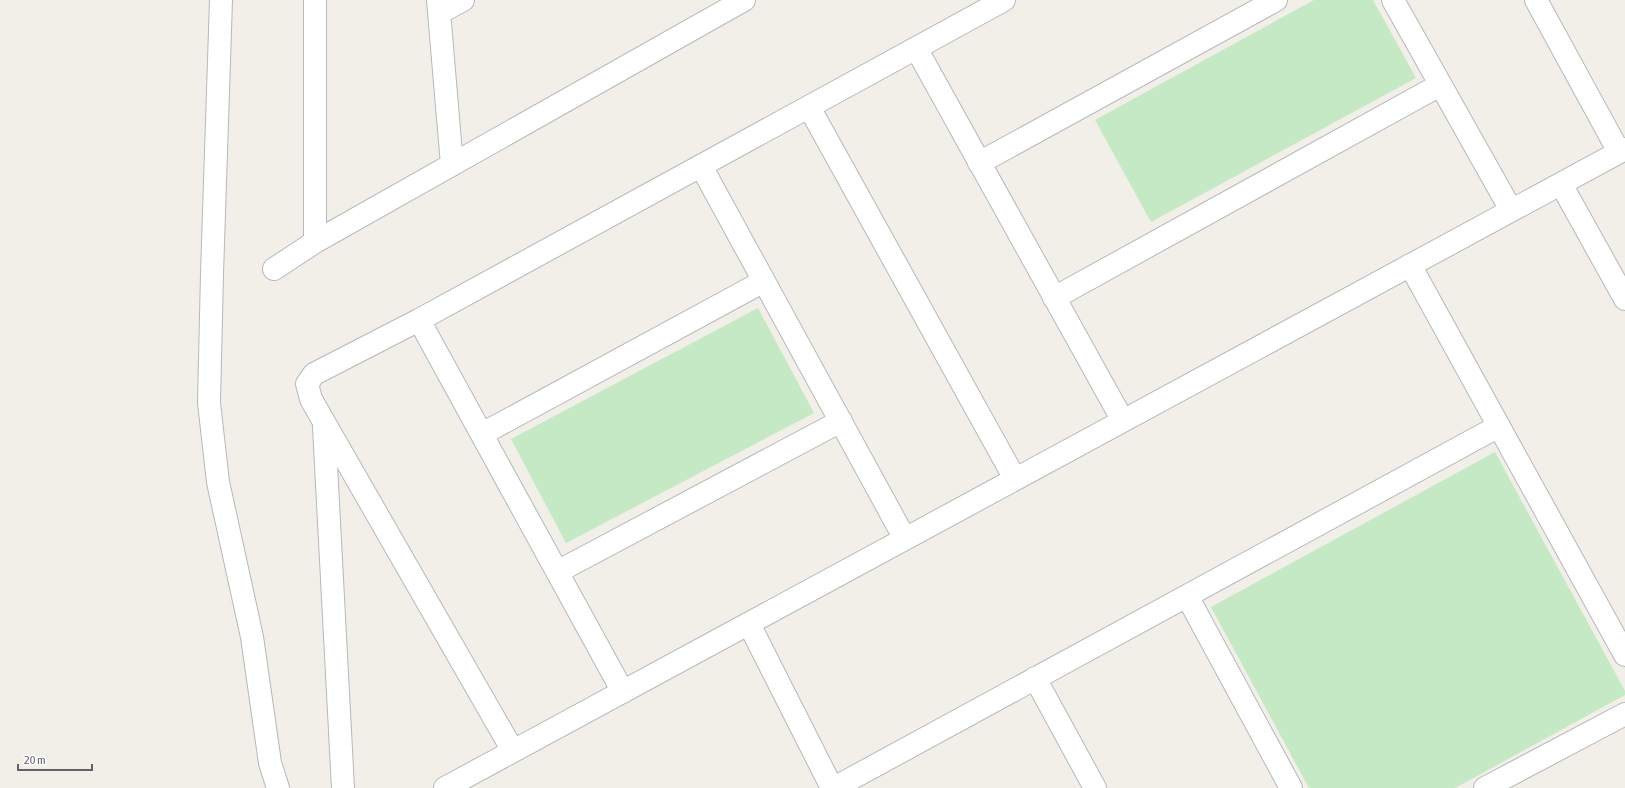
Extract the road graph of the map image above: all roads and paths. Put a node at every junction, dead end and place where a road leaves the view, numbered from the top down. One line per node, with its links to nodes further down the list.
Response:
1 (221, 0): 41 (street)
2 (315, 0): 19 (street)
3 (463, 0): 9 (street)
4 (744, 0): 15 (street)
5 (1004, 0): 10 (street)
6 (1276, 0): 14 (street)
7 (1393, 0): 11 (street)
8 (1536, 0): 13 (street)
9 (439, 7): 15 (street)
10 (916, 48): 12 (street); 14 (street)
11 (1440, 85): 18 (street); 23 (street)
12 (809, 107): 16 (street); 31 (street)
13 (1622, 150): 17 (street)
14 (979, 163): 23 (street)
15 (452, 165): 19 (street)
16 (701, 166): 22 (street); 25 (street)
17 (1561, 184): 18 (street); 24 (street)
18 (1511, 210): 20 (street)
19 (315, 242): 21 (street)
20 (1410, 265): 27 (street); 29 (street)
21 (274, 268)
22 (764, 281): 26 (street); 30 (street)
23 (1054, 298): 27 (street)
24 (1625, 299)
25 (419, 320): 28 (street); 30 (street)
26 (841, 421): 32 (street); 33 (street)
27 (1123, 421): 31 (street)
28 (324, 422): 40 (street); 42 (street)
29 (1499, 426): 34 (street); 36 (street)
30 (482, 434): 33 (street)
31 (1015, 479): 32 (street)
32 (905, 538): 35 (street)
33 (557, 572): 38 (street)
34 (1186, 596): 37 (street); 46 (street)
35 (749, 624): 38 (street); 44 (street)
36 (1625, 655)
37 (1035, 678): 44 (street); 45 (street)
38 (623, 692): 40 (street)
39 (1625, 714): 47 (street)
40 (513, 751): 43 (street)
41 (278, 788)
42 (343, 788)
43 (445, 788)
44 (833, 788)
45 (1095, 788)
46 (1291, 788)
47 (1485, 788)

